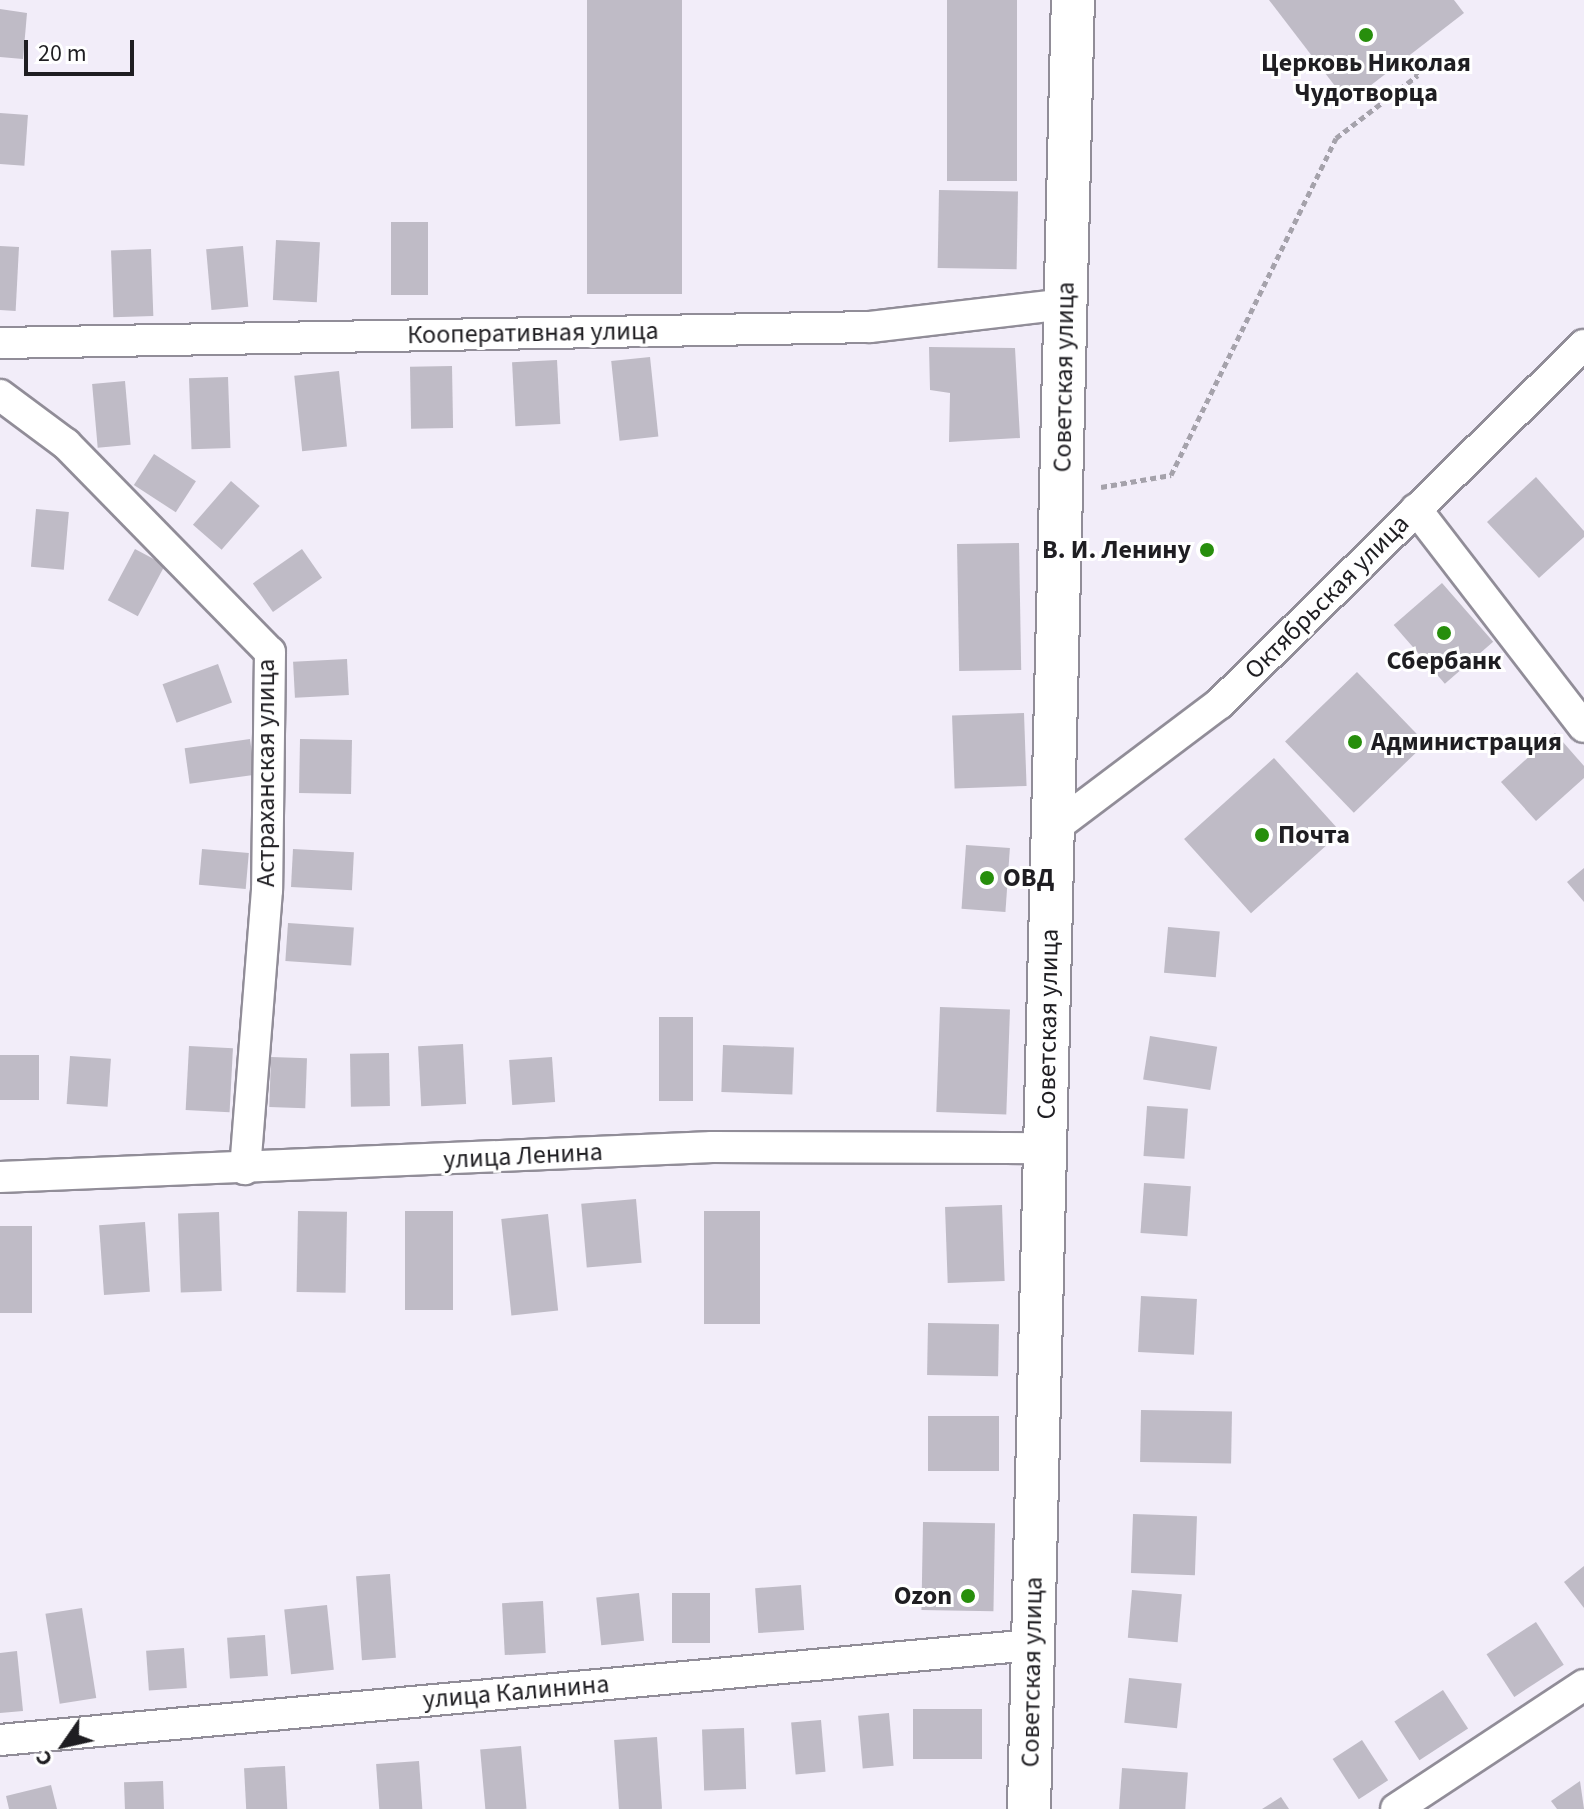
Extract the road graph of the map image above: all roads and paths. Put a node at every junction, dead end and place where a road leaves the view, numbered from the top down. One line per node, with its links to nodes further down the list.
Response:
1 (1073, 0): 3 (street, Советская улица)
2 (1406, 58): 7 (path)
3 (1065, 304): 4 (street, Кооперативная улица); 7 (street, Советская улица)
4 (0, 343)
5 (1584, 345): 8 (street, Октябрьская улица)
6 (0, 395): 12 (street, Астраханская улица)
7 (1061, 494): 10 (street, Советская улица)
8 (1416, 509): 9 (street); 10 (street, Октябрьская улица)
9 (1584, 727)
10 (1053, 829): 11 (street, Советская улица)
11 (1046, 1148): 12 (street, улица Ленина); 14 (street, Советская улица)
12 (245, 1169): 13 (street, улица Ленина)
13 (0, 1177)
14 (1032, 1645): 16 (street, улица Калинина); 17 (street, Советская улица)
15 (1584, 1685): 18 (street)
16 (0, 1740)
17 (1029, 1809)
18 (1396, 1809)

